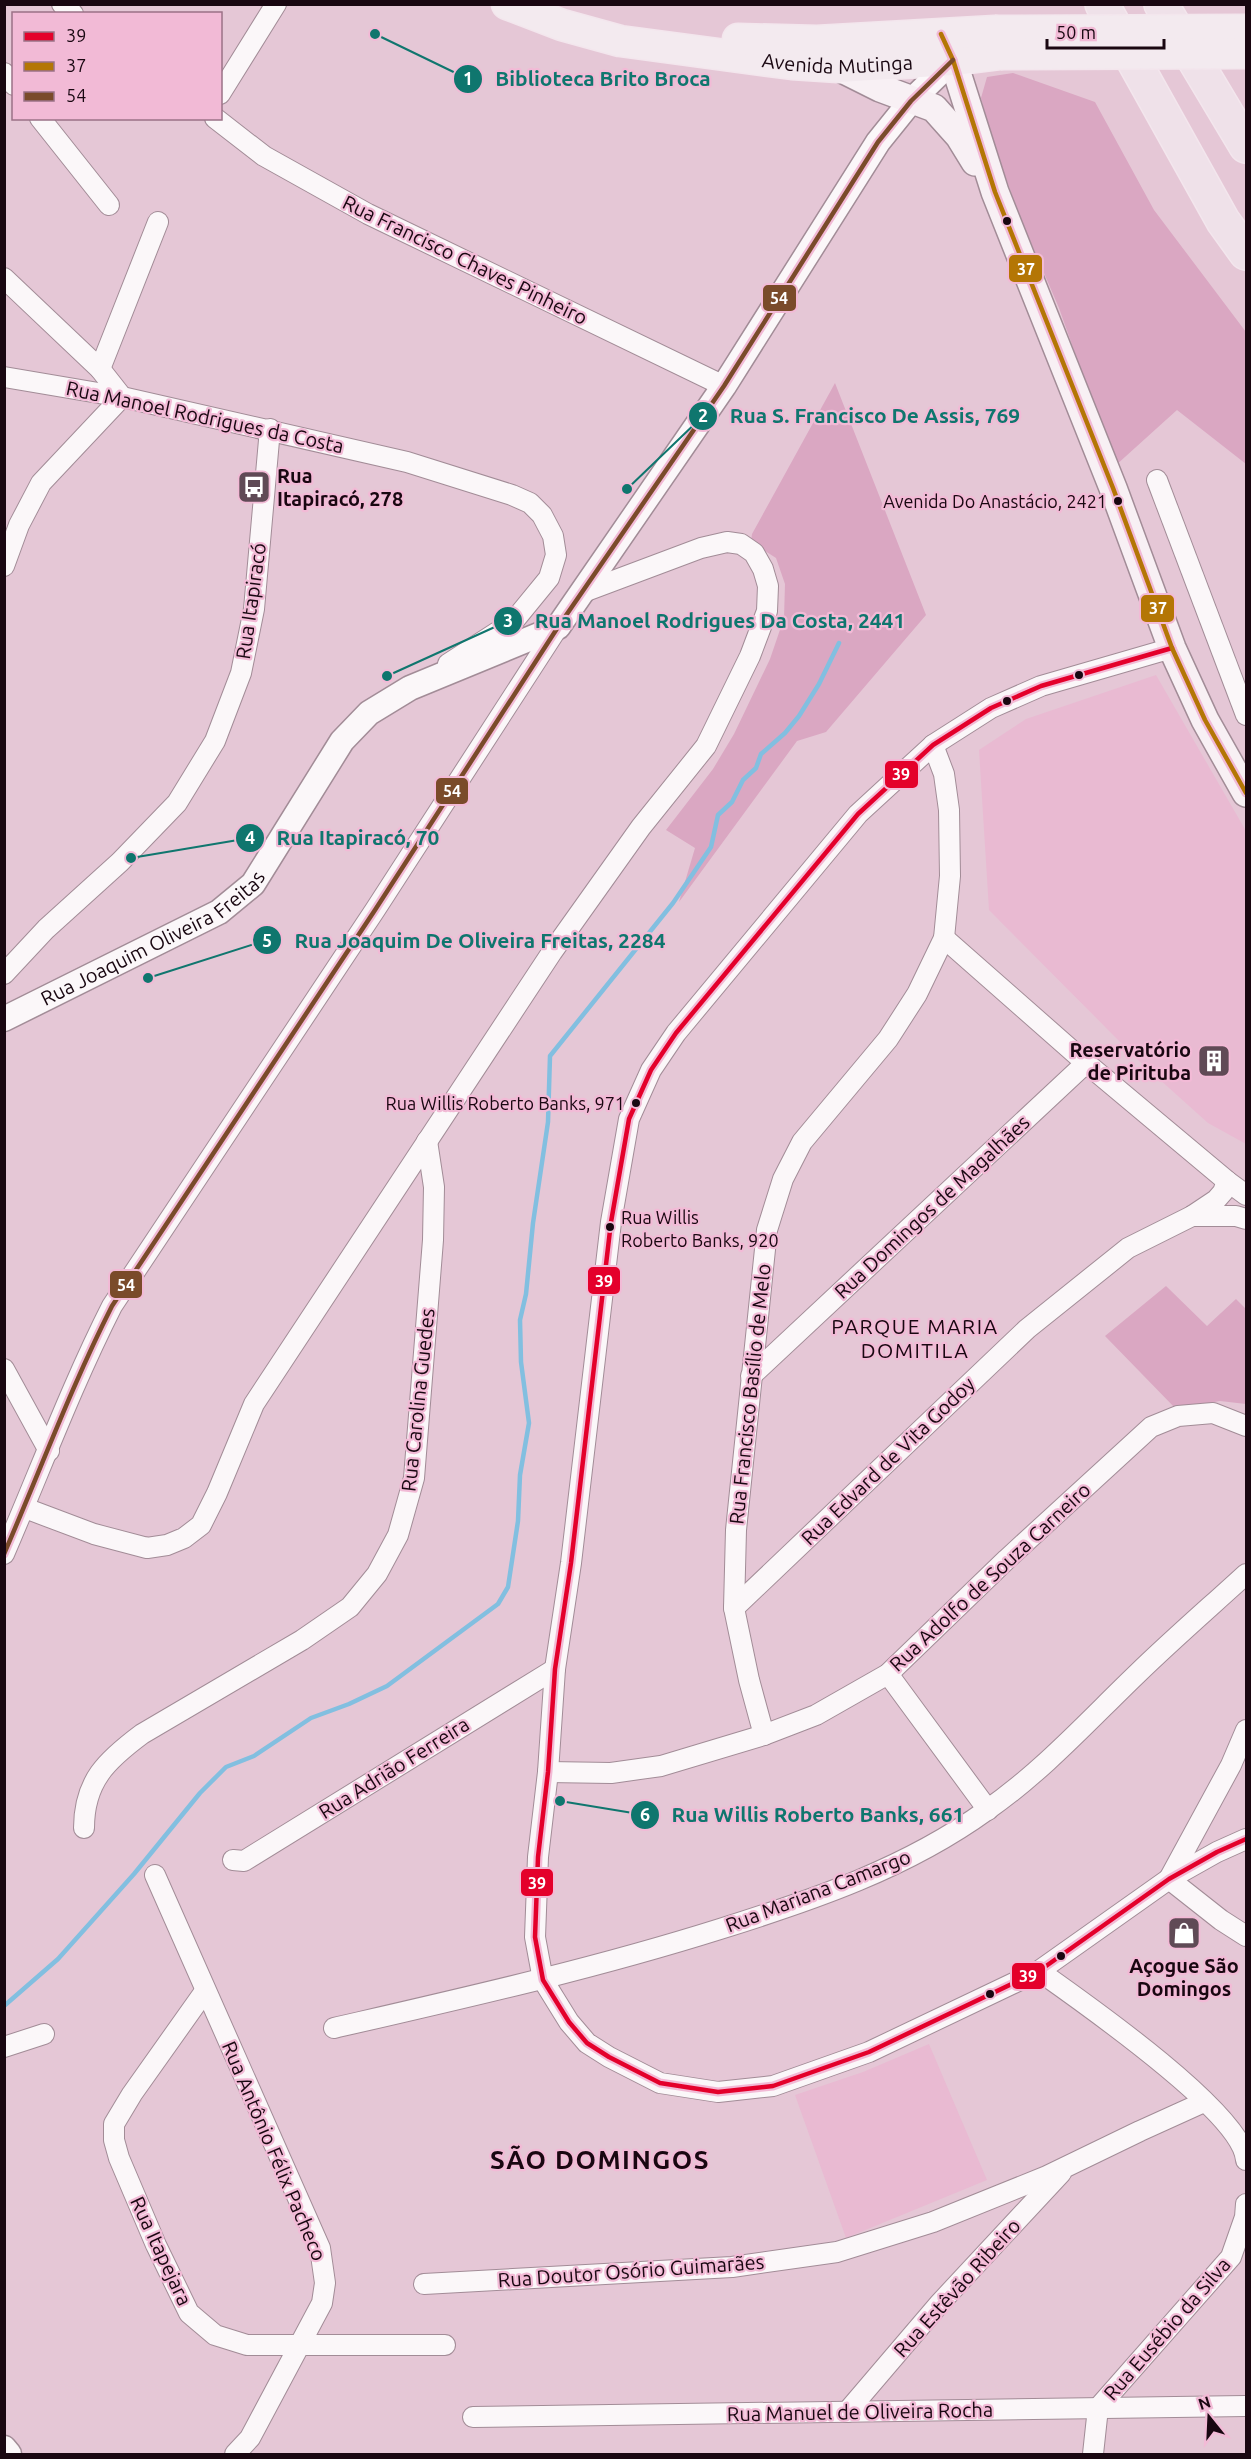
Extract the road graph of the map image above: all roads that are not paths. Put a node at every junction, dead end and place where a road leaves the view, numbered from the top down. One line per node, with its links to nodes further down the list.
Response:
1 (276, 4): 12 (street)
2 (507, 4): 11 (main road, Avenida Mutinga)
3 (565, 4): 7 (main road, Avenida Mutinga)
4 (1102, 4): 20 (highway)
5 (1161, 4): 16 (highway)
6 (1246, 30): 8 (main road, Avenida Mutinga, bridge)
7 (892, 37): 9 (main road, Avenida Mutinga); 11 (main road)
8 (998, 43): 9 (main road, Avenida Mutinga); 10 (main road, Avenida Mutinga, bridge)
9 (947, 47): 11 (main road, Avenida Mutinga); 13 (street); 17 (main road)
10 (1246, 52)
11 (838, 67): 13 (main road)
12 (222, 91)
13 (911, 101): 17 (main road); 24 (street)
14 (42, 120): 18 (street)
15 (218, 120): 24 (street, Rua Francisco Chaves Pinheiro)
16 (1246, 146)
17 (995, 192): 31 (main road)
18 (109, 205)
19 (158, 222): 22 (street)
20 (1246, 253)
21 (4, 278): 22 (street)
22 (100, 369): 25 (street)
23 (4, 377): 25 (street, Rua Manoel Rodrigues da Costa)
24 (724, 386): 29 (street)
25 (122, 397): 26 (street, Rua Manoel Rodrigues da Costa); 28 (street)
26 (270, 429): 32 (street, Rua Manoel Rodrigues da Costa); 37 (street, Rua Itapiracó)
27 (1157, 480): 33 (street)
28 (4, 566)
29 (581, 593): 30 (street); 40 (street)
30 (558, 627): 32 (street, Rua Joaquim Oliveira Freitas); 48 (street)
31 (1172, 648): 34 (street); 35 (main road)
32 (410, 688): 38 (street, Rua Joaquim Oliveira Freitas)
33 (1246, 715)
34 (933, 744): 36 (street, Rua Francisco Basílio de Melo); 54 (street)
35 (1246, 793)
36 (944, 938): 39 (street); 46 (street, Rua Francisco Basílio de Melo)
37 (4, 974)
38 (4, 1018)
39 (1086, 1063): 41 (street); 46 (street, Rua Domingos de Magalhães)
40 (427, 1141): 49 (street); 60 (street, Rua Carolina Guedes)
41 (1227, 1181): 42 (street); 43 (street, Rua Edvard de Vita Godoy)
42 (1246, 1196)
43 (1192, 1216): 44 (street, Rua Edvard de Vita Godoy); 53 (street, Rua Edvard de Vita Godoy)
44 (1246, 1219)
45 (4, 1370): 48 (street)
46 (751, 1376): 53 (street, Rua Francisco Basílio de Melo)
47 (1246, 1426): 55 (street, Rua Adolfo de Souza Carneiro)
48 (49, 1451): 49 (street)
49 (25, 1508): 50 (street)
50 (9, 1532): 51 (street)
51 (4, 1554)
52 (1246, 1574): 59 (street, Rua Mariana Camargo)
53 (734, 1608): 57 (street, Rua Francisco Basílio de Melo)
54 (555, 1669): 58 (street); 62 (street, Rua Adrião Ferreira)
55 (888, 1674): 57 (street, Rua Adolfo de Souza Carneiro); 59 (street)
56 (1246, 1730): 64 (street)
57 (764, 1735): 58 (street, Rua Adolfo de Souza Carneiro)
58 (548, 1772): 67 (street)
59 (988, 1810): 67 (street, Rua Mariana Camargo)
60 (84, 1828)
61 (1246, 1839): 64 (street)
62 (233, 1860)
63 (155, 1875): 68 (street, Rua Antônio Félix Pacheco)
64 (1169, 1879): 65 (street); 66 (street)
65 (1246, 1936)
66 (1039, 1971): 67 (street); 72 (street)
67 (543, 1980): 69 (street, Rua Mariana Camargo)
68 (205, 1991): 77 (street, Rua Antônio Félix Pacheco); 77 (street, Rua Itapejara)
69 (334, 2028)
70 (44, 2034): 71 (street)
71 (4, 2046)
72 (1204, 2102): 73 (street); 74 (street, Rua Doutor Osório Guimarães)
73 (1246, 2160)
74 (1069, 2165): 76 (street, Rua Doutor Osório Guimarães); 81 (street, Rua Estêvão Ribeiro)
75 (1246, 2204): 80 (street, Rua Eusébio da Silva)
76 (424, 2284)
77 (301, 2345): 78 (street, Rua Itapejara); 85 (street, Rua Antônio Félix Pacheco)
78 (445, 2345)
79 (1246, 2406): 80 (street, Rua Manuel de Oliveira Rocha)
80 (1098, 2408): 81 (street, Rua Manuel de Oliveira Rocha); 86 (street, Rua Eusébio da Silva)
81 (847, 2412): 82 (street, Rua Manuel de Oliveira Rocha)
82 (473, 2417)
83 (4, 2448): 84 (street)
84 (9, 2454)
85 (235, 2454)
86 (1093, 2454)

